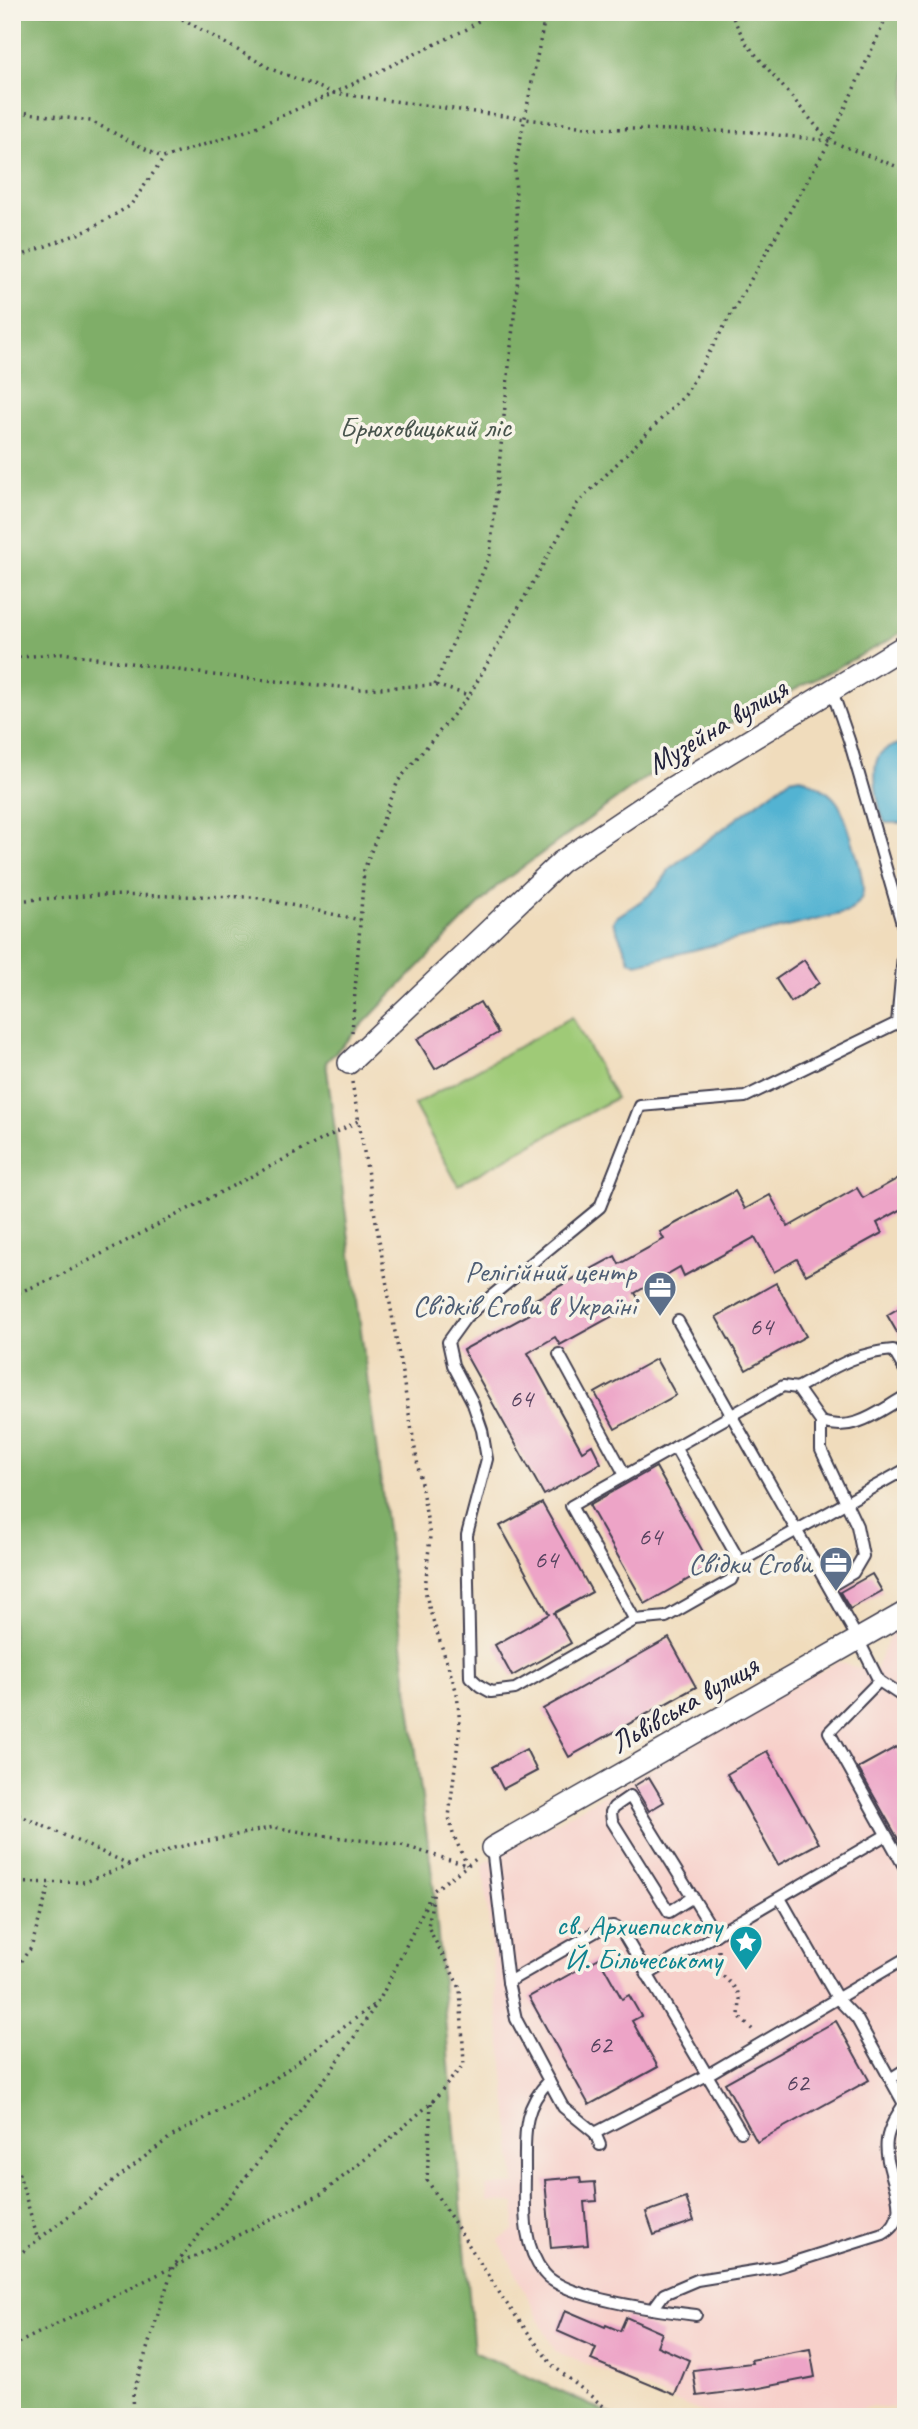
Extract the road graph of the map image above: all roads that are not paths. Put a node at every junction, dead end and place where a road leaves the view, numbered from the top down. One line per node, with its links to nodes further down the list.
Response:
1 (906, 645): 2 (street, Музейна вулиця)
2 (832, 691): 3 (street, Музейна вулиця); 19 (lane)
3 (349, 1063)
4 (678, 1321): 9 (lane)
5 (559, 1354): 13 (lane)
6 (906, 1372): 7 (lane)
7 (797, 1388): 9 (lane); 10 (lane)
8 (906, 1396): 10 (lane)
9 (732, 1415): 11 (lane); 15 (lane)
10 (821, 1422): 14 (lane)
11 (675, 1447): 13 (lane); 16 (lane)
12 (906, 1469): 14 (lane)
13 (625, 1475): 19 (lane)
14 (847, 1503): 15 (lane); 17 (lane)
15 (797, 1531): 16 (lane); 17 (lane)
16 (740, 1562): 19 (lane)
17 (829, 1587): 20 (lane)
18 (906, 1612): 20 (street, Львівська вулиця)
19 (635, 1620)
20 (858, 1639): 21 (lane); 23 (street, Львівська вулиця)
21 (879, 1681): 22 (lane); 25 (lane)
22 (906, 1699)
23 (617, 1776): 24 (lane); 26 (street, Львівська вулиця)
24 (630, 1796): 28 (lane); 28 (lane)
25 (886, 1835): 27 (lane); 29 (lane)
26 (492, 1848): 33 (lane)
27 (906, 1870)
28 (693, 1898): 30 (lane)
29 (780, 1898): 30 (lane); 34 (lane)
30 (716, 1935): 32 (lane)
31 (906, 1958): 34 (lane)
32 (647, 1975): 33 (lane); 36 (lane)
33 (508, 1982): 38 (lane)
34 (837, 1998): 36 (lane); 37 (lane)
35 (906, 2069): 37 (lane)
36 (707, 2075): 39 (lane); 40 (lane)
37 (890, 2079): 42 (lane)
38 (549, 2081): 40 (lane); 42 (lane)
39 (741, 2132)
40 (594, 2133): 41 (lane)
41 (600, 2145)
42 (653, 2309): 43 (lane)
43 (696, 2315)

